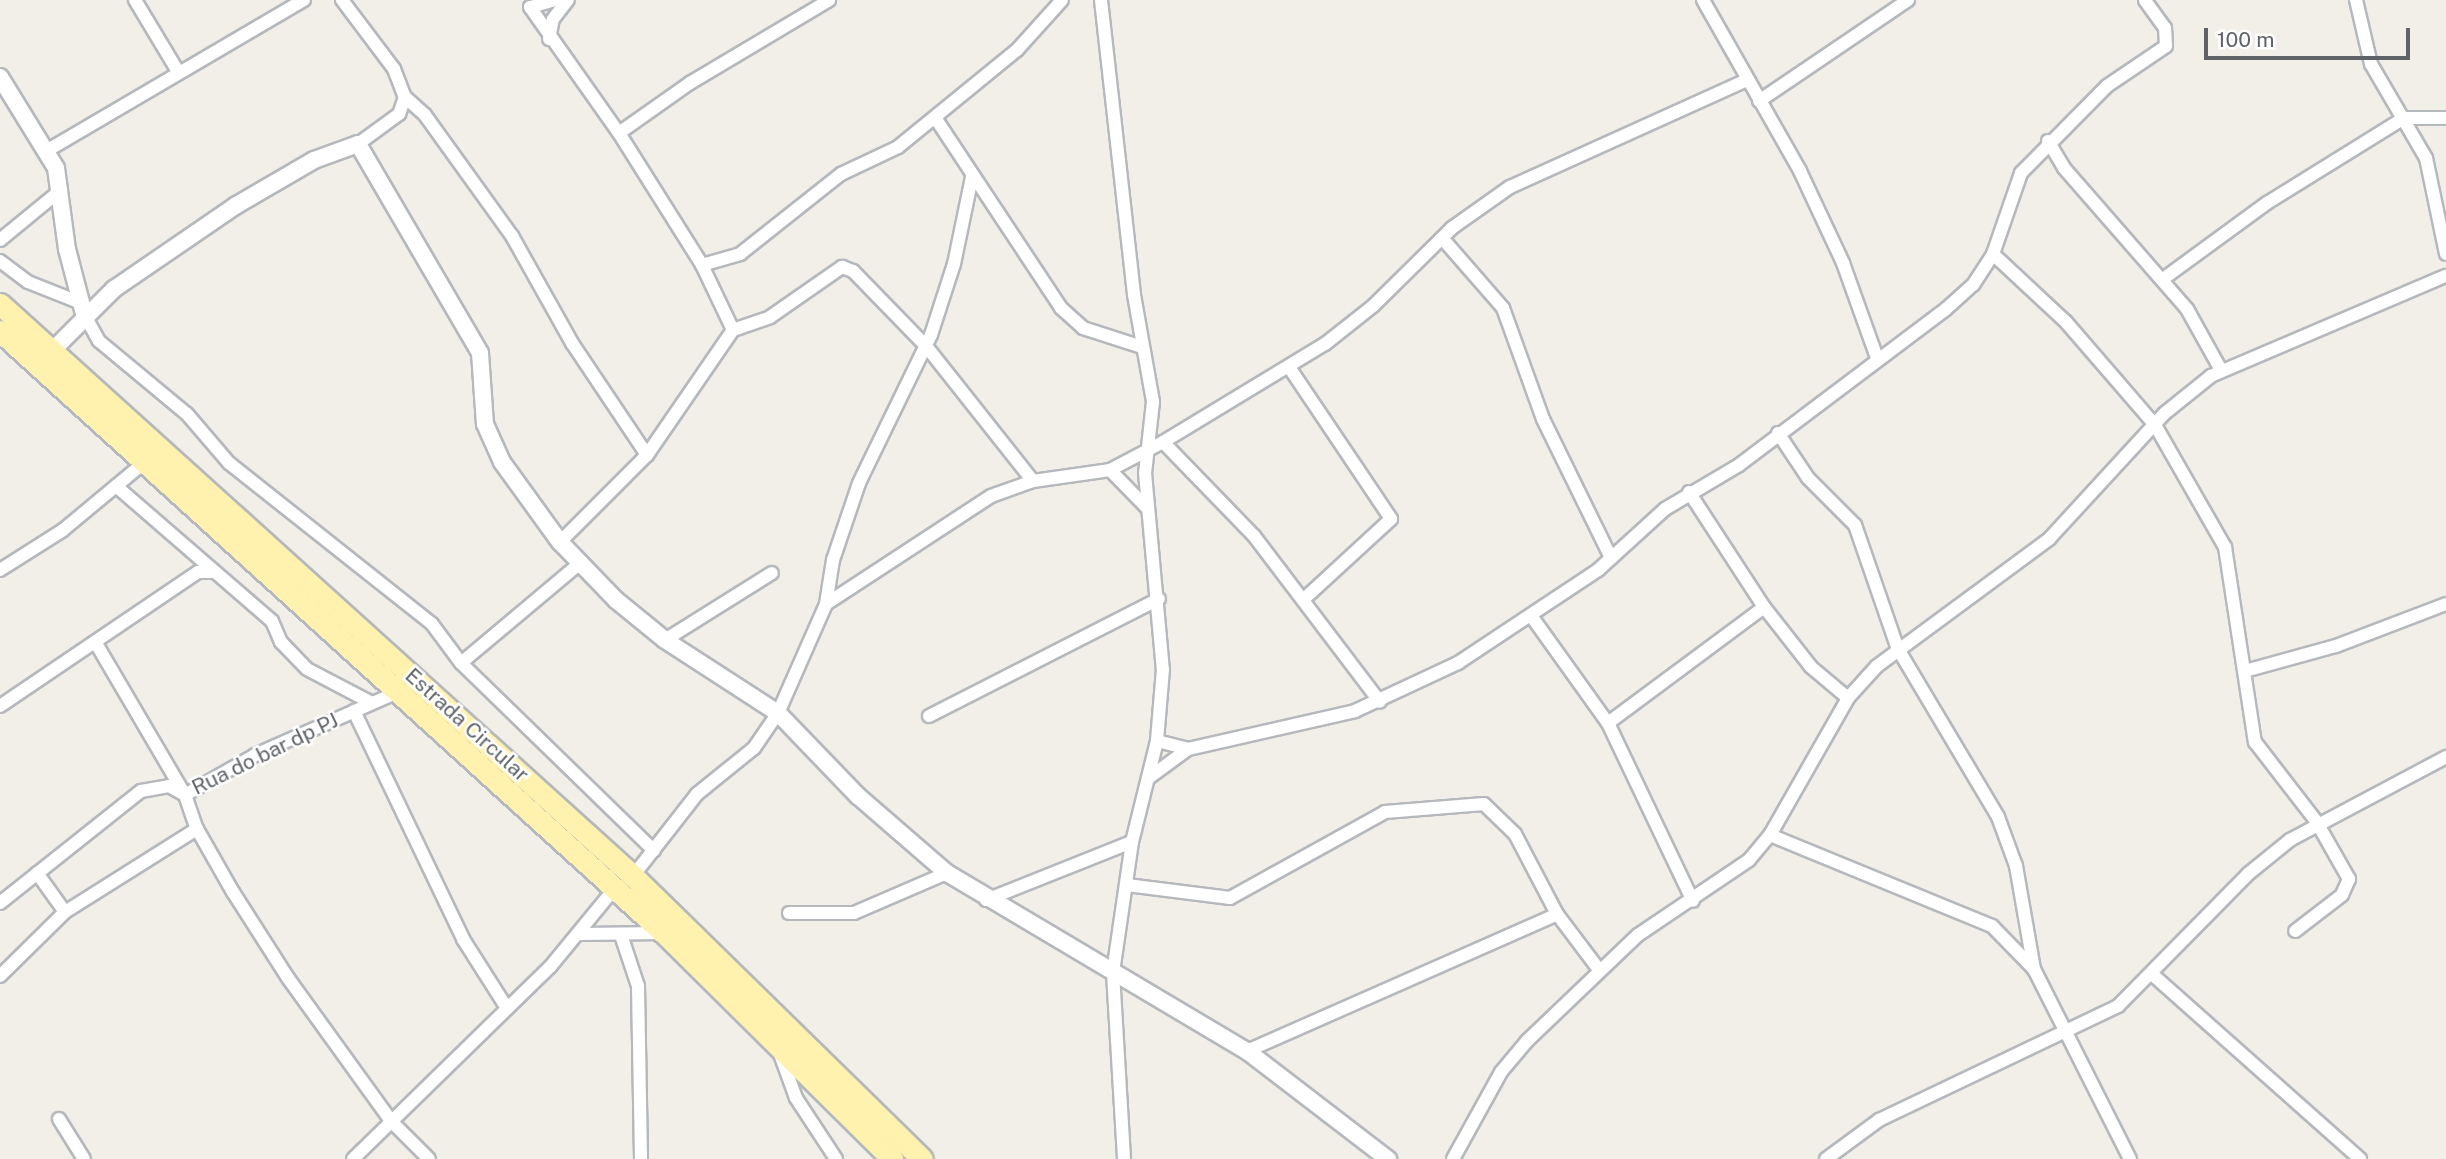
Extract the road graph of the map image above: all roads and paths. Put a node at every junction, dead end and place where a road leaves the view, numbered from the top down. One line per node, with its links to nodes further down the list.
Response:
1 (135, 0): 15 (street)
2 (304, 0): 15 (street)
3 (342, 0): 18 (street)
4 (555, 0): 13 (street)
5 (568, 0): 14 (street)
6 (829, 0): 23 (street)
7 (1062, 0): 22 (street)
8 (1101, 0): 42 (street)
9 (1703, 0): 17 (street)
10 (1908, 0): 19 (street)
11 (2145, 0): 24 (street)
12 (2356, 0): 20 (street)
13 (528, 4): 14 (street)
14 (548, 40): 23 (street)
15 (177, 70): 26 (street)
16 (0, 77): 26 (street)
17 (1747, 80): 19 (street); 29 (street)
18 (405, 97): 25 (street); 51 (street)
19 (1759, 101): 44 (street)
20 (2404, 118): 21 (street); 32 (street); 36 (street)
21 (2446, 118)
22 (936, 119): 27 (street); 34 (street)
23 (620, 133): 34 (street)
24 (2048, 141): 31 (street); 36 (street)
25 (358, 144): 38 (street); 58 (street)
26 (48, 150): 28 (street)
27 (972, 177): 41 (street); 42 (street)
28 (61, 190): 30 (street); 38 (street)
29 (1442, 238): 45 (street); 60 (street)
30 (0, 240)
31 (1993, 254): 44 (street); 47 (street)
32 (2446, 254)
33 (0, 261): 38 (street)
34 (702, 265): 39 (street)
35 (2446, 276): 46 (street)
36 (2163, 279): 46 (street)
37 (0, 304): 43 (main road, Estrada Circular)
38 (82, 308): 43 (street); 75 (street)
39 (733, 330): 41 (street); 51 (street)
40 (0, 331): 52 (main road, Estrada Circular)
41 (926, 346): 54 (street); 68 (street)
42 (1142, 347): 50 (street)
43 (52, 352): 100 (main road, Estrada Circular)
44 (1877, 358): 48 (street)
45 (1289, 367): 49 (street); 67 (street)
46 (2221, 370): 47 (street)
47 (2155, 425): 74 (street); 76 (street)
48 (1778, 433): 56 (street); 74 (street)
49 (1163, 442): 50 (street); 67 (street)
50 (1149, 449): 53 (street); 57 (street)
51 (647, 455): 58 (street)
52 (145, 462): 55 (street); 78 (main road, Estrada Circular)
53 (1110, 470): 54 (street); 57 (street)
54 (1033, 481): 68 (street)
55 (116, 486): 59 (street); 62 (street)
56 (1689, 492): 60 (street); 70 (street)
57 (1148, 509): 66 (street)
58 (560, 542): 61 (street)
59 (198, 556): 63 (street); 64 (street)
60 (1611, 558): 71 (street)
61 (580, 563): 72 (street); 75 (street)
62 (0, 570)
63 (198, 572): 64 (street); 73 (street)
64 (214, 572): 81 (street)
65 (772, 573): 72 (street)
66 (1159, 599): 86 (street); 88 (street)
67 (1304, 599): 77 (street)
68 (826, 604): 85 (street)
69 (2446, 604): 76 (street)
70 (1764, 607): 79 (street); 87 (street)
71 (1532, 617): 80 (street); 87 (street)
72 (665, 640): 85 (street)
73 (97, 645): 82 (street); 92 (street)
74 (1898, 649): 79 (street); 113 (street)
75 (461, 663): 97 (street)
76 (2245, 671): 93 (street)
77 (1362, 681): 80 (street); 84 (street)
78 (398, 692): 81 (street, Rua do bar dp PJ); 102 (main road, Estrada Circular)
79 (1848, 698): 95 (street)
80 (1380, 702): 84 (street)
81 (372, 703): 83 (street, Rua do bar dp PJ)
82 (0, 706)
83 (354, 711): 92 (street, Rua do bar dp PJ); 118 (street)
84 (1355, 711): 89 (street)
85 (778, 713): 97 (street); 99 (street)
86 (929, 716)
87 (1608, 723): 104 (street)
88 (1157, 741): 89 (street); 91 (street)
89 (1188, 749): 91 (street)
90 (2446, 757): 93 (street)
91 (1150, 777): 96 (street)
92 (185, 795): 94 (street); 98 (street, Rua do bar dp PJ)
93 (2316, 821): 109 (street); 116 (street)
94 (197, 829): 106 (street); 123 (street)
95 (1770, 835): 104 (street); 113 (street)
96 (1132, 842): 101 (street); 103 (street)
97 (654, 851): 100 (street)
98 (37, 873): 105 (street, Rua do bar dp PJ); 106 (street)
99 (947, 873): 103 (street); 107 (street)
100 (633, 876): 130 (main road, Estrada Circular)
101 (1127, 885): 108 (street); 115 (street)
102 (614, 890): 110 (main road, Estrada Circular); 111 (street)
103 (986, 900): 115 (street)
104 (1693, 901): 114 (street)
105 (0, 902)
106 (65, 912): 117 (street)
107 (789, 913)
108 (1557, 914): 114 (street); 121 (street)
109 (2295, 931)
110 (663, 933): 112 (street); 120 (main road, Estrada Circular)
111 (581, 934): 112 (street); 118 (street)
112 (622, 938): 127 (street)
113 (2034, 969): 119 (street)
114 (1600, 971): 133 (street)
115 (1112, 973): 121 (street); 131 (street)
116 (2153, 975): 119 (street); 136 (street)
117 (0, 976)
118 (507, 1008): 123 (street)
119 (2064, 1034): 134 (street); 135 (street)
120 (776, 1044): 128 (street); 129 (main road, Estrada Circular)
121 (1247, 1051): 132 (street)
122 (59, 1119): 124 (street)
123 (392, 1122): 125 (street); 126 (street)
124 (84, 1159)
125 (353, 1159)
126 (429, 1159)
127 (641, 1159)
128 (836, 1159)
129 (892, 1159)
130 (922, 1159)
131 (1124, 1159)
132 (1388, 1159)
133 (1453, 1159)
134 (1826, 1159)
135 (2130, 1159)
136 (2360, 1159)

